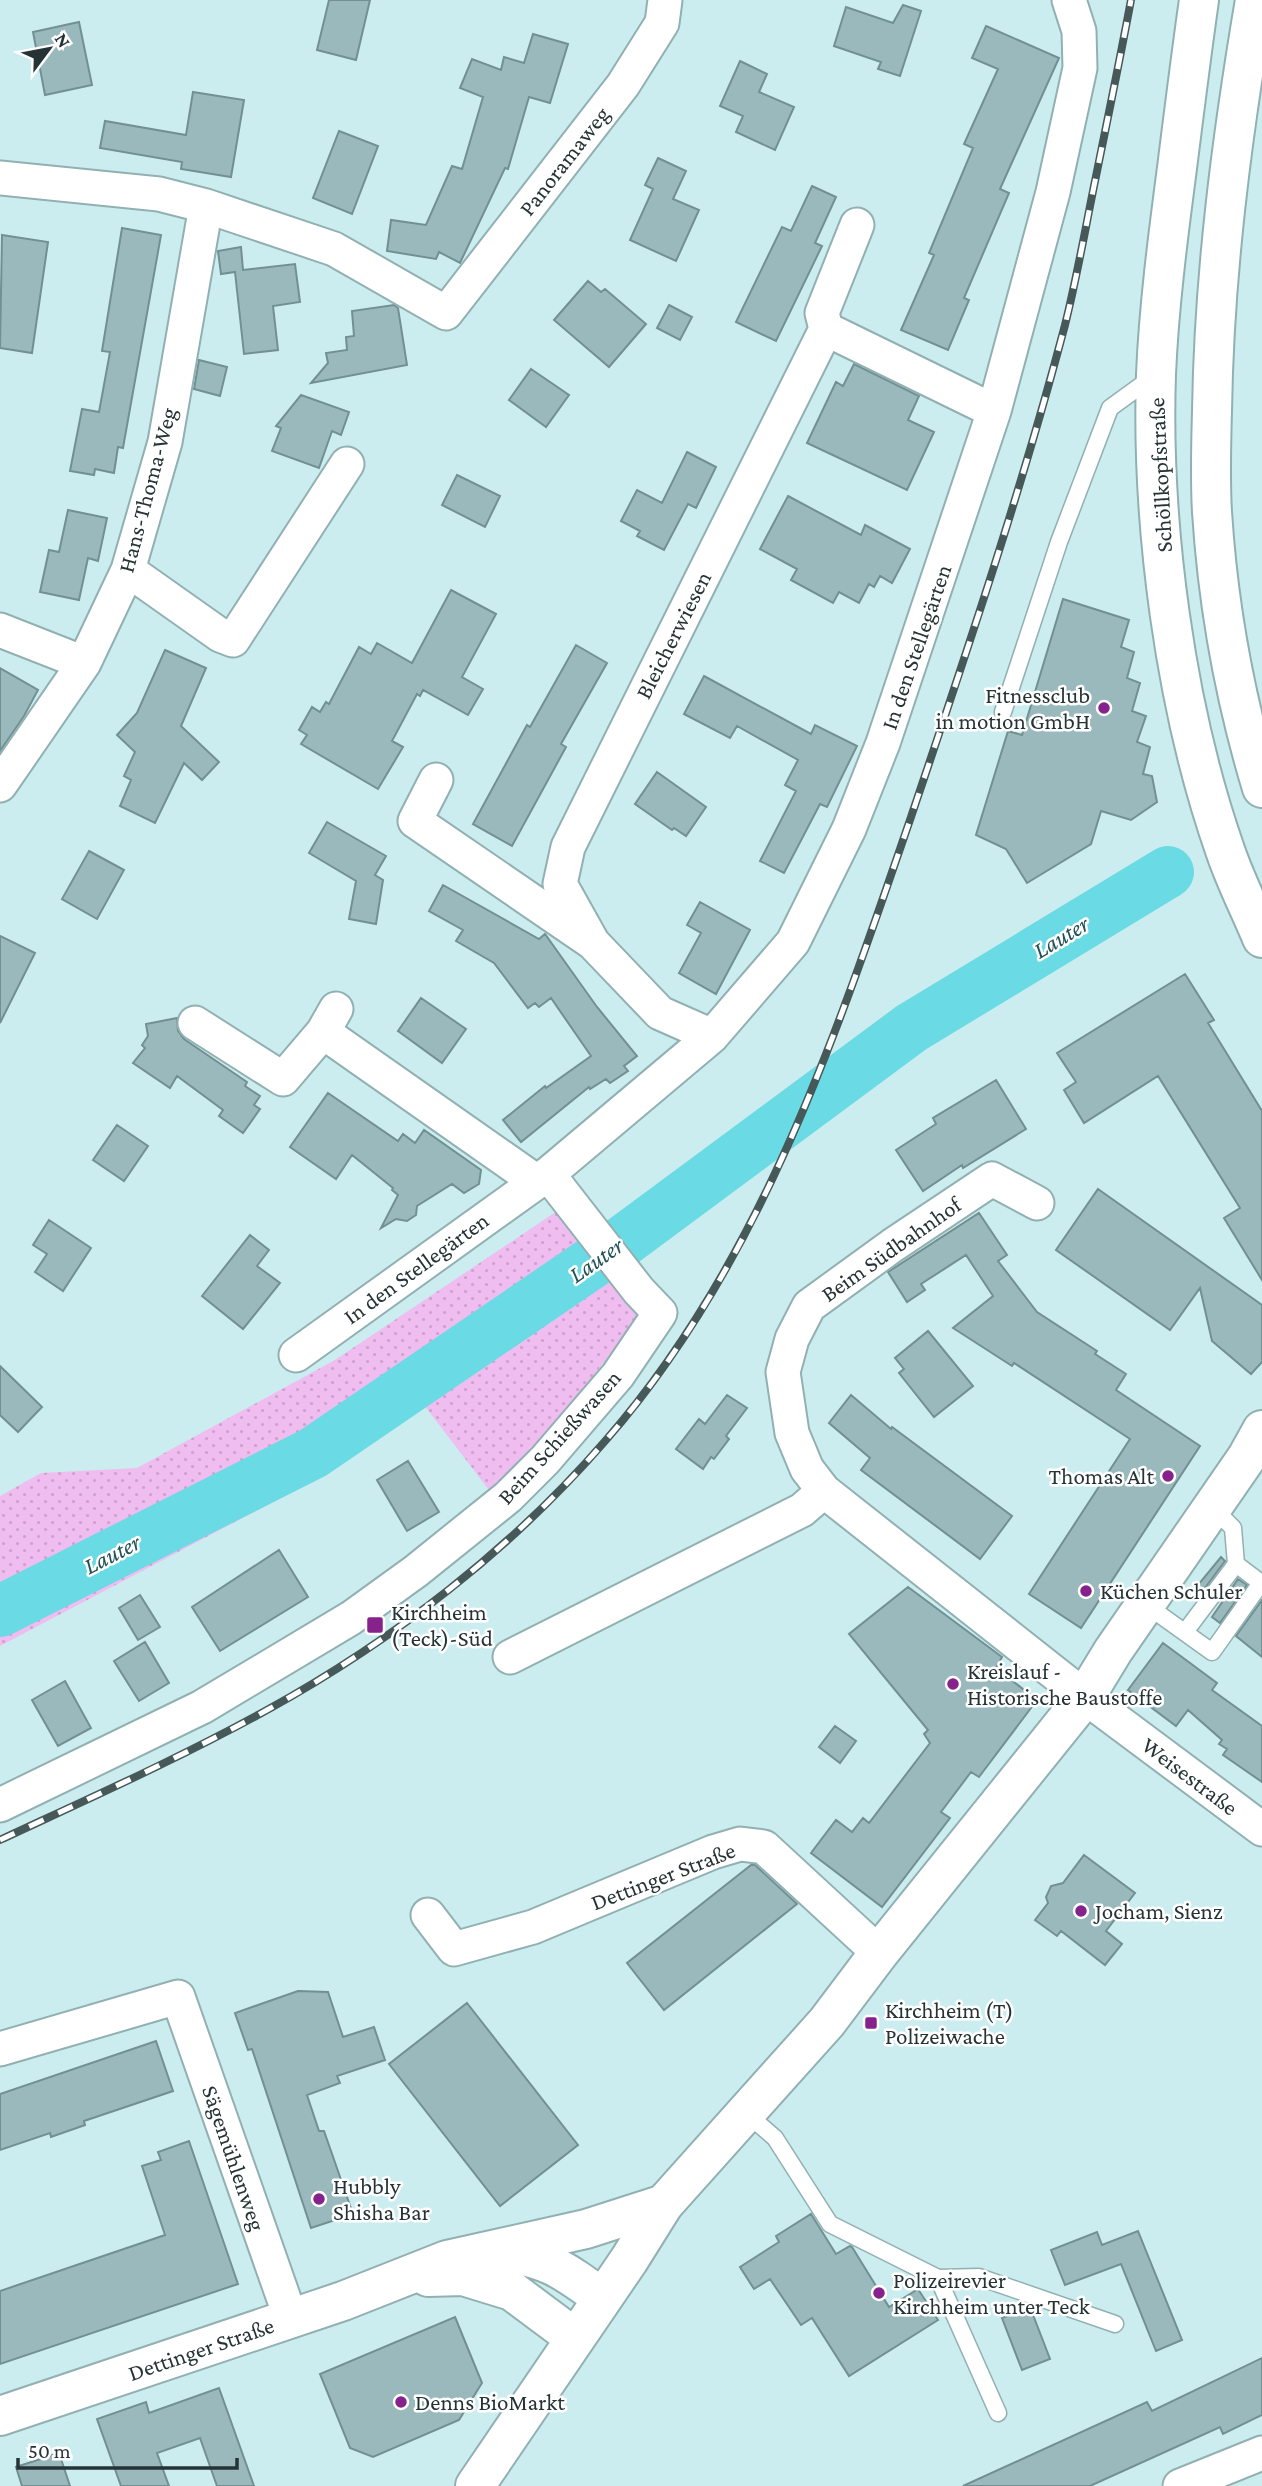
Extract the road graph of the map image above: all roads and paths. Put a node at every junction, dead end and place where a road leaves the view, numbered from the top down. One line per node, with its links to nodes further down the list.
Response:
1 (665, 0): 6 (street, Panoramaweg)
2 (1069, 0): 10 (street, In den Stellegärten)
3 (1199, 0): 9 (main road, Schöllkopfstraße)
4 (1257, 5): 18 (main road)
5 (0, 178): 6 (street)
6 (206, 206): 12 (street, Hans-Thoma-Weg)
7 (856, 225): 8 (street, Bleicherwiesen)
8 (826, 329): 10 (street); 20 (street, Bleicherwiesen)
9 (1156, 374): 15 (lane); 19 (main road, Schöllkopfstraße)
10 (994, 411): 22 (street, In den Stellegärten)
11 (346, 464): 12 (street)
12 (128, 570): 14 (street, Hans-Thoma-Weg)
13 (0, 630): 14 (street)
14 (83, 663): 17 (street, Hans-Thoma-Weg)
15 (1003, 712)
16 (436, 780): 20 (street, Bleicherwiesen)
17 (0, 785)
18 (1262, 788)
19 (1262, 938)
20 (593, 943): 22 (street, Bleicherwiesen)
21 (195, 1023): 23 (street)
22 (712, 1036): 23 (street, In den Stellegärten)
23 (542, 1178): 25 (street, In den Stellegärten); 35 (street, Beim Schießwasen)
24 (1037, 1203): 28 (street, Beim Südbahnhof)
25 (296, 1354)
26 (1262, 1418): 34 (main road)
27 (1262, 1430): 29 (main road)
28 (824, 1491): 33 (street); 34 (street, Beim Südbahnhof)
29 (1212, 1507): 30 (lane); 31 (main road)
30 (1236, 1564): 32 (lane); 32 (lane)
31 (1145, 1604): 32 (lane); 34 (main road)
32 (1185, 1632)
33 (510, 1657)
34 (1085, 1697): 36 (street, Weisestraße); 38 (main road)
35 (0, 1805)
36 (1262, 1829)
37 (428, 1915): 38 (street, Dettinger Straße)
38 (879, 1953): 40 (main road)
39 (0, 2049): 46 (street, Sägemühlenweg)
40 (746, 2113): 41 (main road); 44 (lane)
41 (664, 2204): 42 (main road, Dettinger Straße); 45 (main road)
42 (493, 2251): 43 (main road, Dettinger Straße); 45 (main road, Dettinger Straße)
43 (401, 2278): 46 (main road, Dettinger Straße); 48 (main road, Dettinger Straße)
44 (938, 2278): 47 (lane); 49 (lane)
45 (602, 2298): 48 (main road)
46 (291, 2319): 50 (main road, Dettinger Straße)
47 (1115, 2324)
48 (575, 2338): 52 (main road)
49 (999, 2413)
50 (0, 2416)
51 (1262, 2453): 53 (street)
52 (475, 2486)
53 (1180, 2486)

